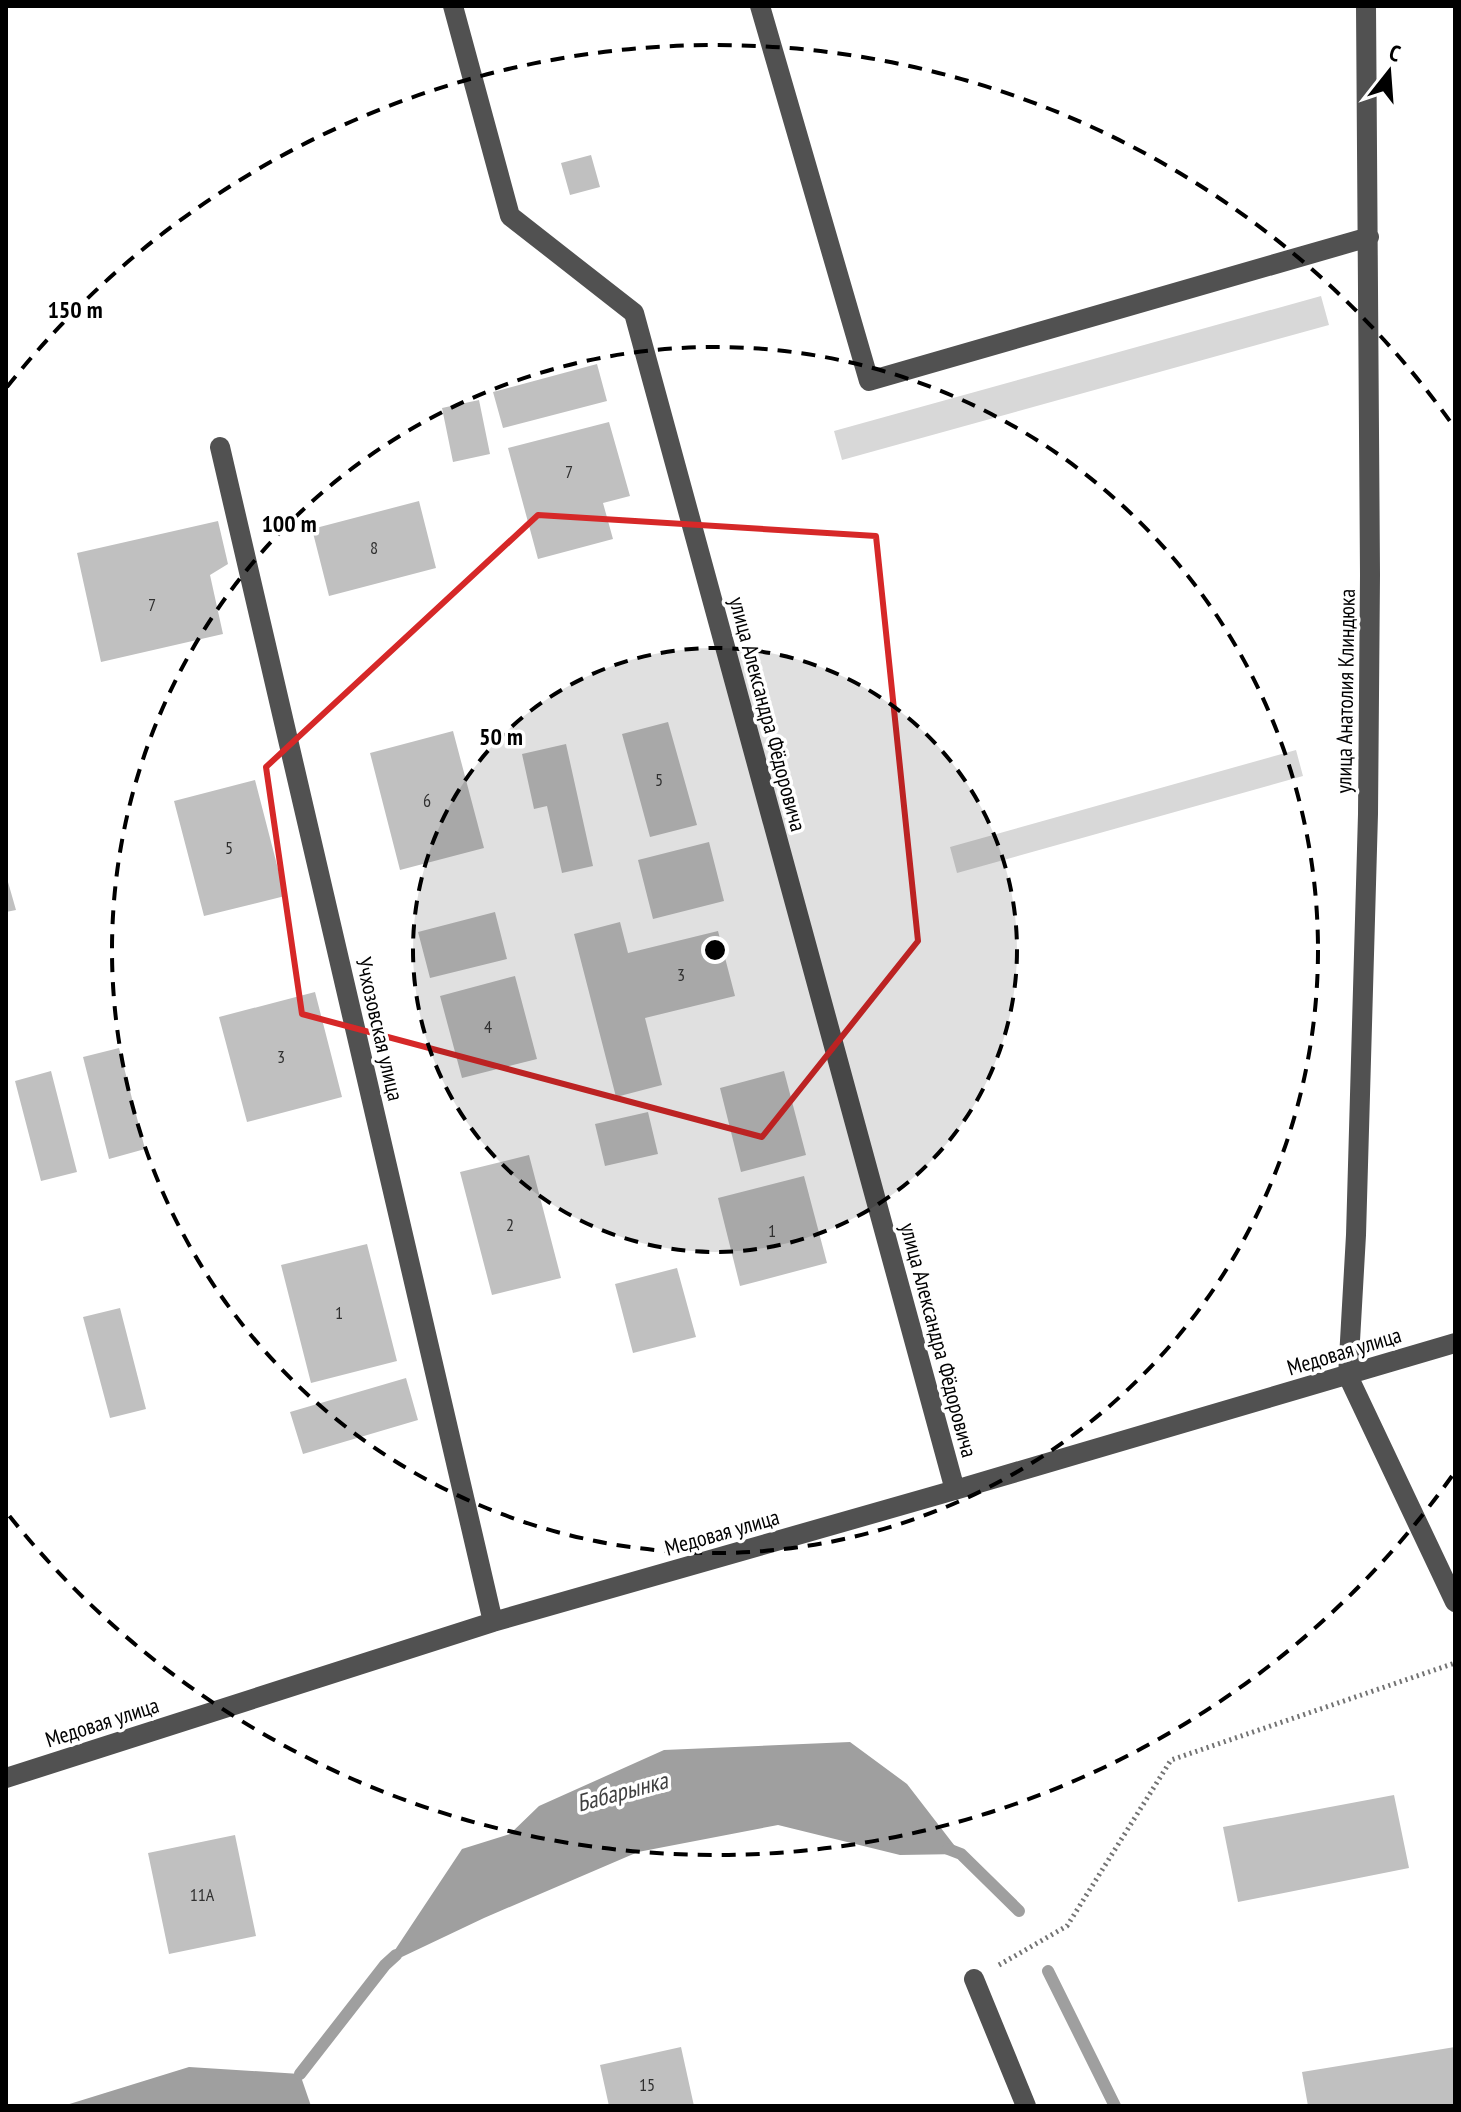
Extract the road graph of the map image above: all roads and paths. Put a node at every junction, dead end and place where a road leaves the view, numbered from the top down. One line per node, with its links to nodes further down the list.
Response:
1 (453, 6): 8 (street, улица Александра Фёдоровича)
2 (760, 6): 4 (street)
3 (1366, 6): 4 (street, улица Анатолия Клиндюка)
4 (1369, 237): 7 (street, улица Анатолия Клиндюка)
5 (220, 447): 10 (street, Учхозовская улица)
6 (1455, 1343): 7 (street, Медовая улица)
7 (1348, 1376): 8 (street, Медовая улица); 9 (street)
8 (955, 1490): 10 (street, Медовая улица)
9 (1455, 1602)
10 (493, 1622): 12 (street, Медовая улица)
11 (1455, 1663): 13 (path)
12 (6, 1778)
13 (974, 1979): 14 (street)
14 (1026, 2106)

